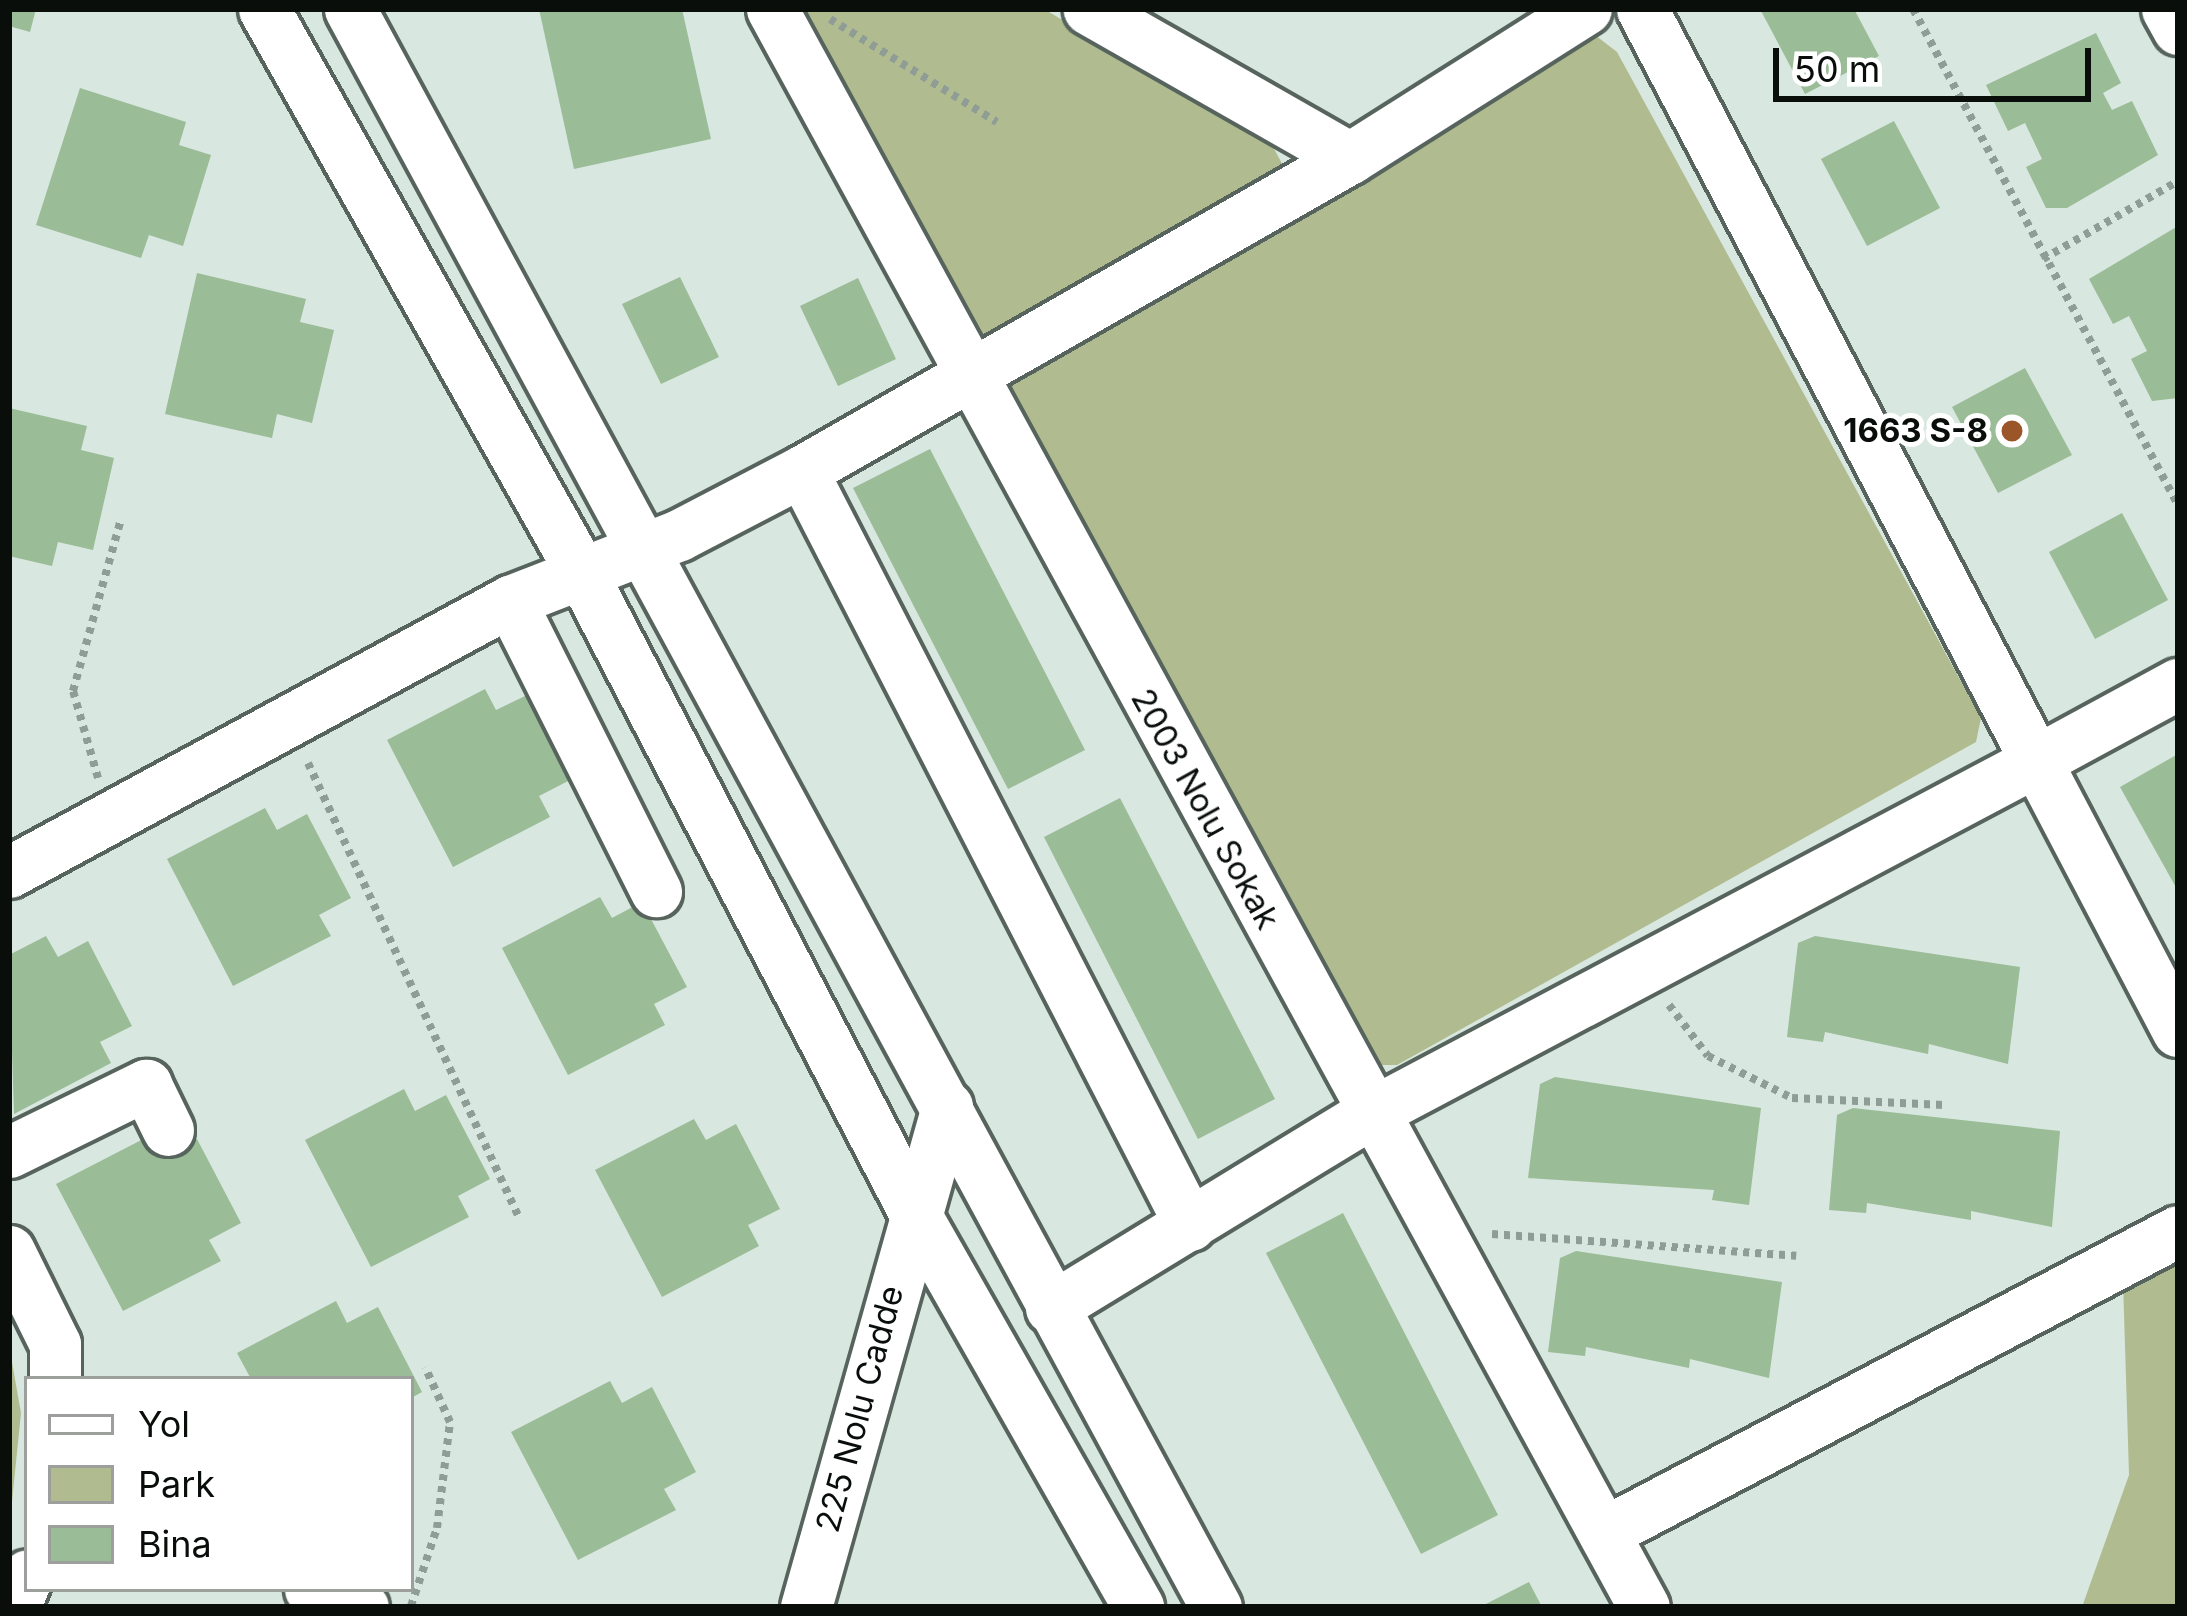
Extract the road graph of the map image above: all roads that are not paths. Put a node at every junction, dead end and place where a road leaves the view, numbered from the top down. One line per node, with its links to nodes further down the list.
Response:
1 (264, 9): 13 (street)
2 (350, 9): 12 (street)
3 (772, 9): 10 (street, 2003 Nolu Sokak)
4 (1088, 9): 9 (street)
5 (1586, 9): 9 (street)
6 (1642, 9): 16 (street)
7 (2167, 9): 8 (street)
8 (2178, 29)
9 (1350, 158): 10 (street)
10 (970, 376): 11 (street); 21 (street, 2003 Nolu Sokak)
11 (802, 471): 12 (street); 24 (street)
12 (642, 548): 13 (street); 20 (street)
13 (580, 570): 14 (street); 26 (street)
14 (510, 601): 17 (street); 18 (street)
15 (2178, 684): 16 (street)
16 (2036, 761): 19 (street); 21 (street)
17 (9, 872)
18 (656, 891)
19 (2178, 1031)
20 (947, 1107): 26 (street, 225 Nolu Cadde); 28 (street)
21 (1371, 1113): 24 (street); 31 (street, 2003 Nolu Sokak)
22 (168, 1130): 23 (street)
23 (9, 1152)
24 (1190, 1225): 29 (street)
25 (2178, 1232): 31 (street)
26 (927, 1233): 28 (street); 34 (street, 225 Nolu Cadde); 35 (street)
27 (9, 1251): 30 (street)
28 (1032, 1256): 29 (street)
29 (1051, 1309): 36 (street)
30 (55, 1376)
31 (1605, 1532): 37 (street, 2003 Nolu Sokak)
32 (319, 1592): 33 (street)
33 (364, 1607)
34 (806, 1607)
35 (1138, 1607)
36 (1216, 1607)
37 (1644, 1607)

